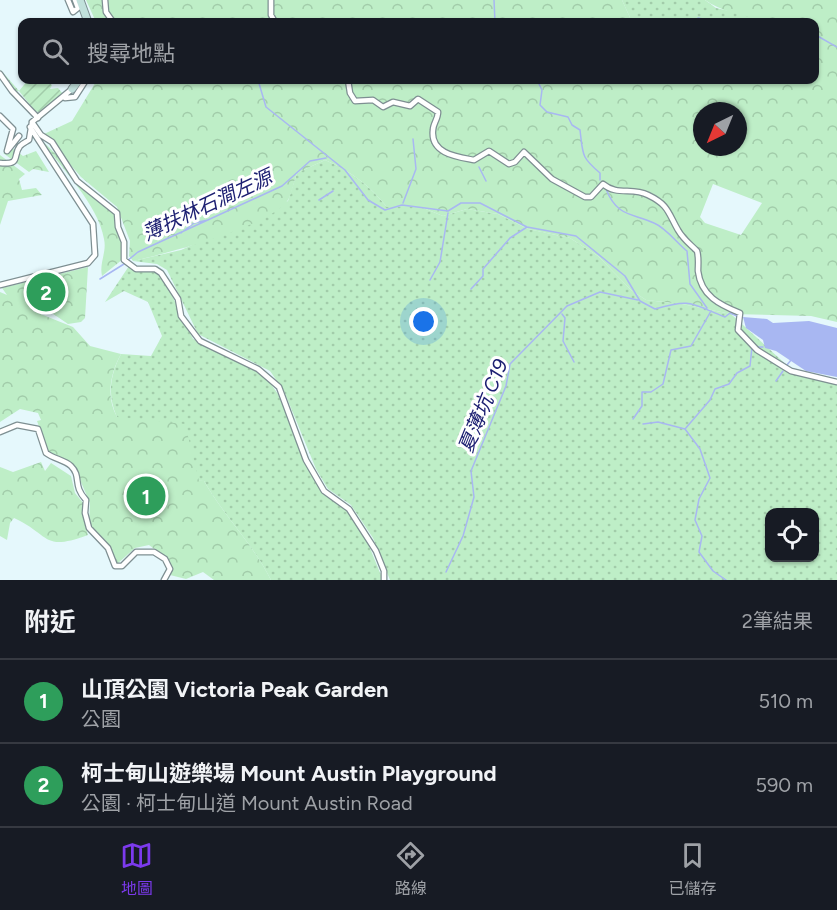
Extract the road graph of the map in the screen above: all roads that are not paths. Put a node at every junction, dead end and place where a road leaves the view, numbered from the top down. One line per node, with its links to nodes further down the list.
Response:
1 (68, 0): 2 (street)
2 (75, 0)
3 (80, 0): 6 (main road)
4 (105, 0): 7 (street)
5 (271, 0): 8 (street)
6 (87, 18)
7 (110, 18)
8 (273, 18)
9 (0, 74): 16 (street)
10 (76, 84): 13 (main road)
11 (83, 84): 14 (street)
12 (349, 84): 21 (street)
13 (72, 89): 14 (street)
14 (64, 98): 16 (street)
15 (0, 116): 18 (street)
16 (38, 118): 17 (street)
17 (31, 125): 19 (street); 20 (street); 24 (street)
18 (19, 136)
19 (0, 163)
20 (0, 285)
21 (837, 382)
22 (0, 432): 23 (street)
23 (164, 580)
24 (384, 580)

